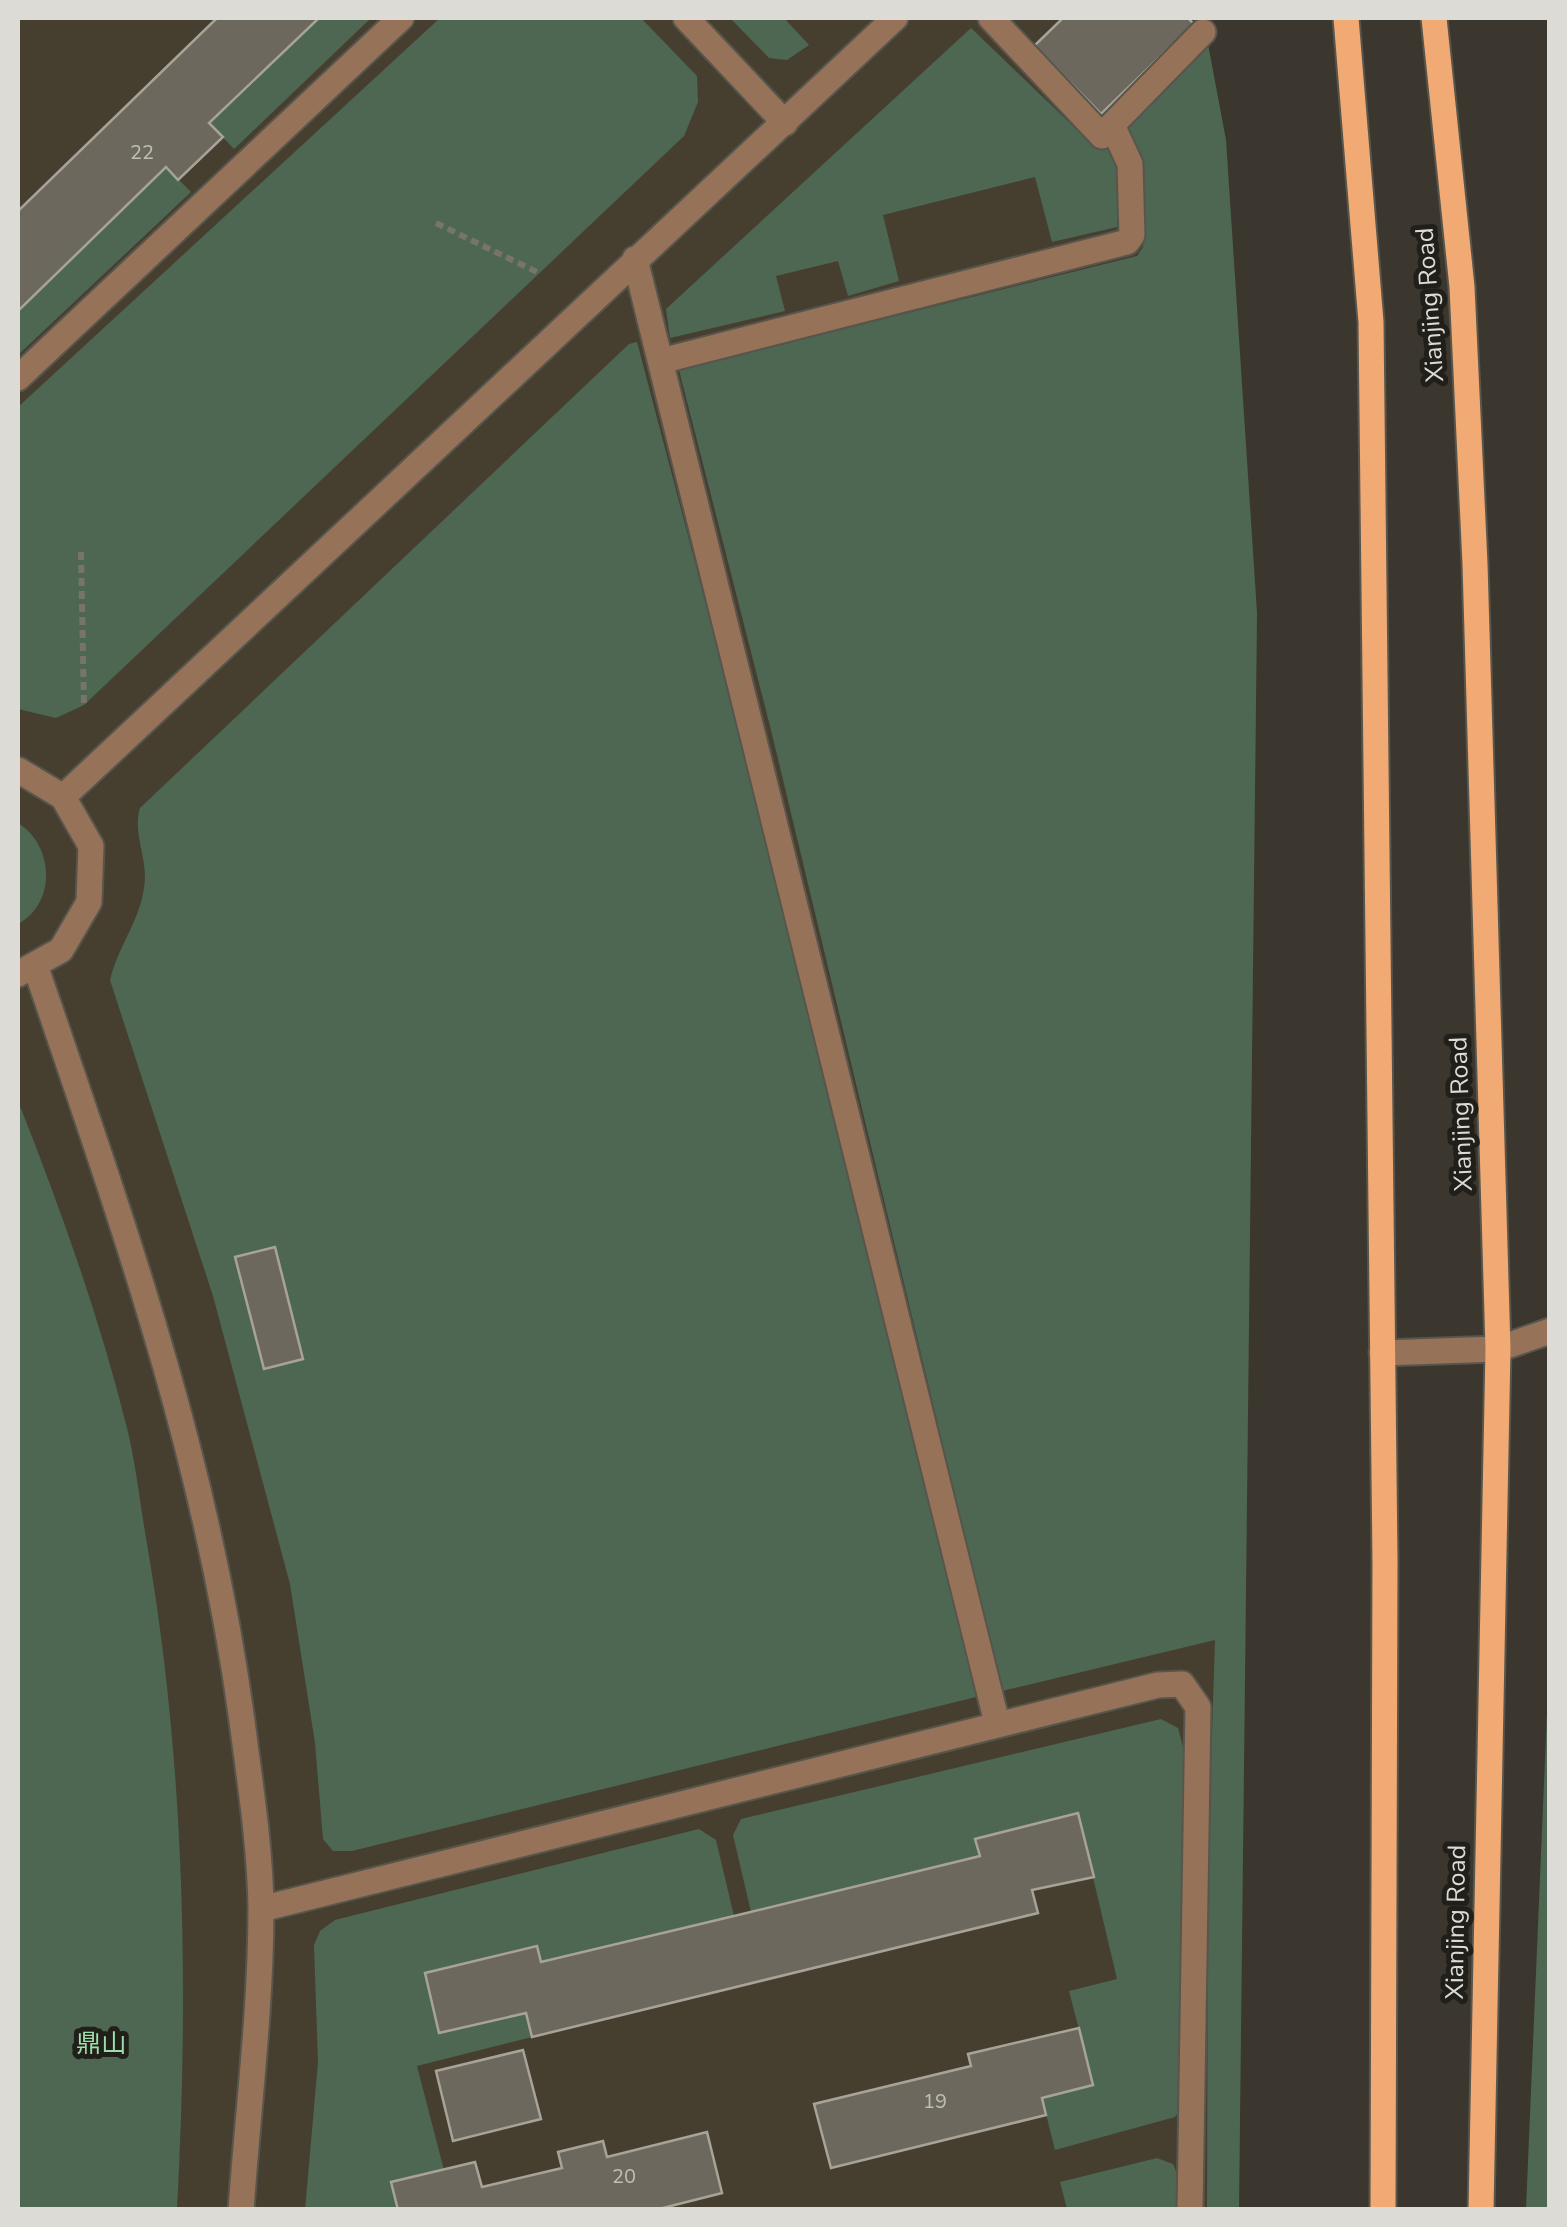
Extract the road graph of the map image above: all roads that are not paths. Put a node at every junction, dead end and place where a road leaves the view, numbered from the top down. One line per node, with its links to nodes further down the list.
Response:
1 (401, 18): 12 (street)
2 (686, 18): 8 (street)
3 (895, 18): 8 (street)
4 (991, 18): 9 (street)
5 (1346, 18): 18 (main road)
6 (1434, 18): 17 (main road, Xianjing Road)
7 (1203, 32): 9 (street)
8 (785, 123): 10 (street)
9 (1112, 125): 11 (street)
10 (635, 259): 11 (street); 14 (street)
11 (661, 361): 19 (street)
12 (18, 378)
13 (18, 770): 14 (street)
14 (63, 797): 15 (street)
15 (26, 970): 20 (street)
16 (1550, 1332): 17 (street)
17 (1498, 1349): 18 (street); 24 (main road, Xianjing Road)
18 (1382, 1353): 23 (main road)
19 (997, 1722): 20 (street); 22 (street)
20 (261, 1909): 21 (street)
21 (241, 2210)
22 (1190, 2210)
23 (1383, 2210)
24 (1481, 2210)

